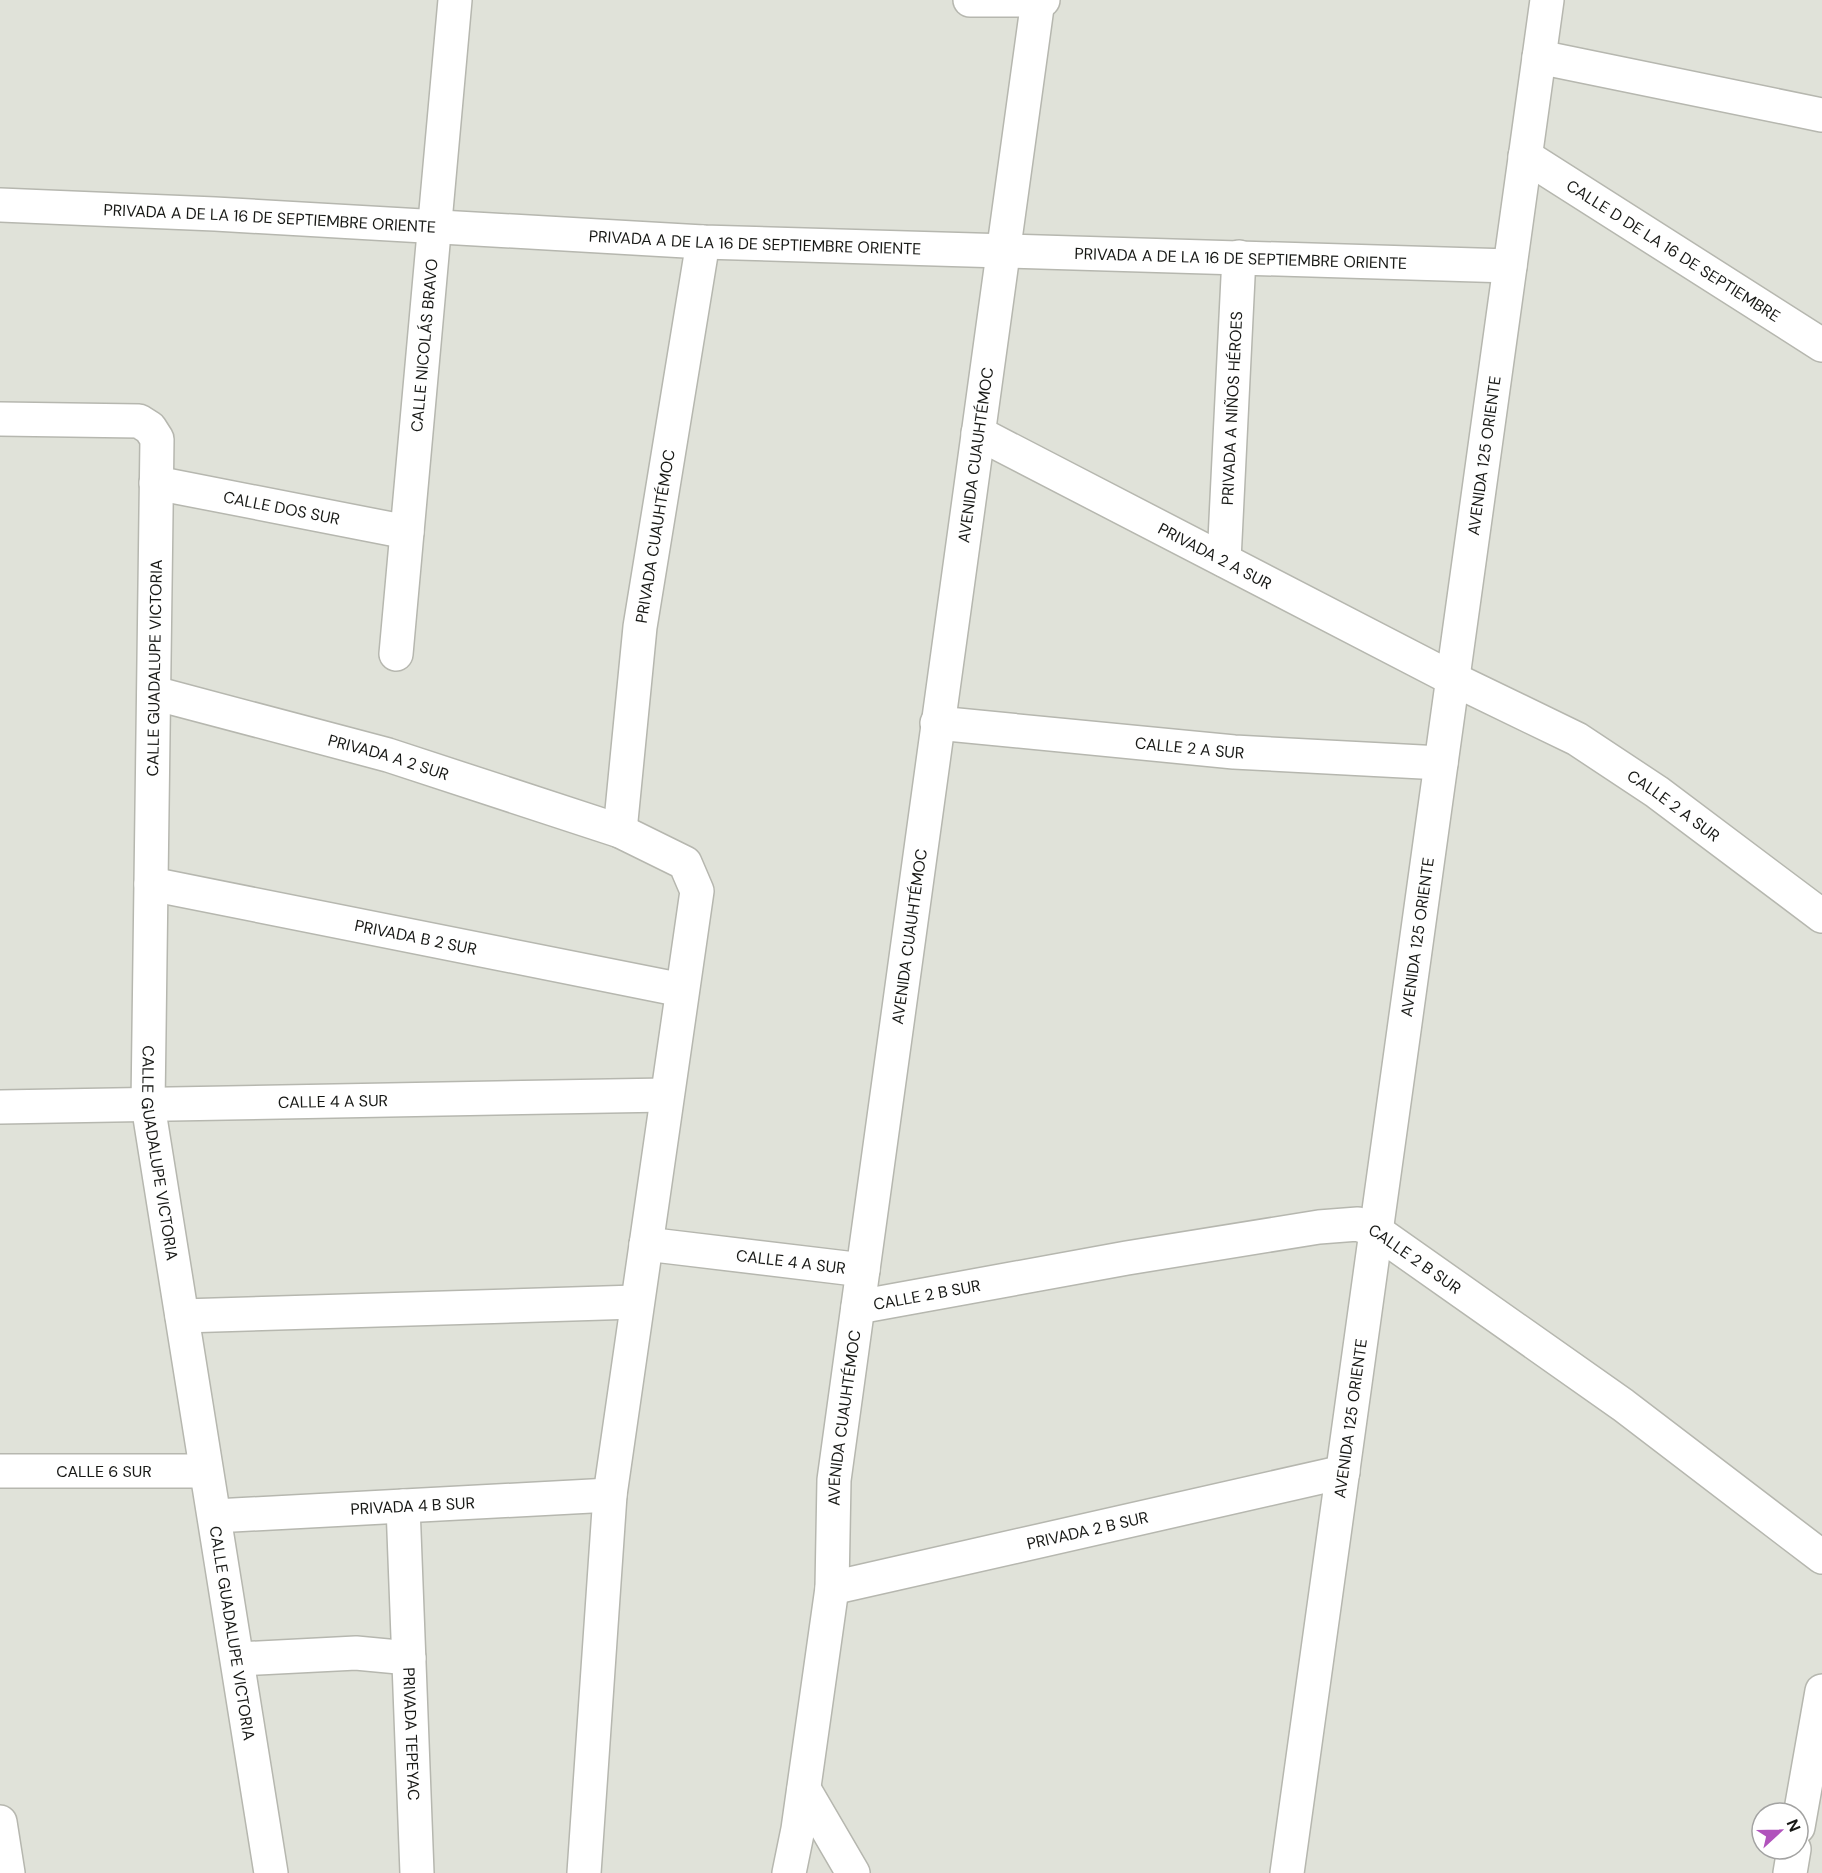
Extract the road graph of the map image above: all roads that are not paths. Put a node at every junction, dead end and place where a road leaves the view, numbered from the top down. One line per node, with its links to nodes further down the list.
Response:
1 (455, 0): 10 (street, CALLE NICOLÁS BRAVO)
2 (970, 0): 3 (street)
3 (1038, 0): 4 (street); 12 (street, AVENIDA CUAUHTÉMOC)
4 (1043, 0)
5 (1546, 0): 6 (street, AVENIDA 125 ORIENTE)
6 (1539, 57): 7 (street); 8 (street, AVENIDA 125 ORIENTE)
7 (1822, 114)
8 (1525, 156): 14 (street, AVENIDA 125 ORIENTE); 15 (street, CALLE D DE LA 16 DE SEPTIEMBRE)
9 (0, 205): 10 (street, PRIVADA A DE LA 16 DE SEPTIEMBRE ORIENTE)
10 (434, 228): 11 (street, PRIVADA A DE LA 16 DE SEPTIEMBRE ORIENTE); 19 (street, CALLE NICOLÁS BRAVO)
11 (703, 242): 12 (street, PRIVADA A DE LA 16 DE SEPTIEMBRE ORIENTE); 26 (street, PRIVADA CUAUHTÉMOC)
12 (1003, 252): 13 (street, PRIVADA A DE LA 16 DE SEPTIEMBRE ORIENTE); 17 (street, AVENIDA CUAUHTÉMOC)
13 (1239, 257): 14 (street, PRIVADA A DE LA 16 DE SEPTIEMBRE ORIENTE); 20 (street, PRIVADA A NIÑOS HÉROES)
14 (1510, 266): 22 (street, AVENIDA 125 ORIENTE)
15 (1822, 345)
16 (0, 419): 18 (street, CALLE GUADALUPE VICTORIA)
17 (978, 433): 20 (street, PRIVADA 2 A SUR); 24 (street, AVENIDA CUAUHTÉMOC)
18 (156, 483): 19 (street, CALLE DOS SUR); 23 (street, CALLE GUADALUPE VICTORIA)
19 (407, 532): 21 (street, CALLE NICOLÁS BRAVO)
20 (1224, 560): 22 (street, PRIVADA 2 A SUR)
21 (396, 654)
22 (1452, 679): 25 (street, AVENIDA 125 ORIENTE); 28 (street, CALLE 2 A SUR)
23 (154, 693): 26 (street, PRIVADA A 2 SUR); 27 (street, CALLE GUADALUPE VICTORIA)
24 (937, 723): 25 (street, CALLE 2 A SUR); 35 (street, AVENIDA CUAUHTÉMOC)
25 (1441, 763): 33 (street, AVENIDA 125 ORIENTE)
26 (620, 831): 29 (street)
27 (151, 884): 29 (street, PRIVADA B 2 SUR); 31 (street, CALLE GUADALUPE VICTORIA)
28 (1822, 916)
29 (682, 990): 30 (street)
30 (667, 1095): 31 (street, CALLE 4 A SUR); 34 (street)
31 (148, 1105): 32 (street, CALLE 4 A SUR); 38 (street, CALLE GUADALUPE VICTORIA)
32 (0, 1107)
33 (1376, 1231): 37 (street, CALLE 2 B SUR); 41 (street, AVENIDA 125 ORIENTE); 45 (street, CALLE 2 B SUR)
34 (646, 1244): 35 (street, CALLE 4 A SUR); 36 (street)
35 (863, 1270): 37 (street, AVENIDA CUAUHTÉMOC)
36 (636, 1302): 38 (street); 42 (street)
37 (858, 1307): 46 (street, AVENIDA CUAUHTÉMOC)
38 (182, 1316): 39 (street, CALLE GUADALUPE VICTORIA)
39 (206, 1470): 40 (street, CALLE 6 SUR); 44 (street, CALLE GUADALUPE VICTORIA)
40 (0, 1471)
41 (1343, 1472): 46 (street, PRIVADA 2 B SUR); 59 (street, AVENIDA 125 ORIENTE)
42 (610, 1495): 43 (street, PRIVADA 4 B SUR); 56 (street)
43 (403, 1506): 44 (street, PRIVADA 4 B SUR); 47 (street)
44 (215, 1516): 48 (street, CALLE GUADALUPE VICTORIA)
45 (1822, 1557)
46 (832, 1588): 50 (street, AVENIDA CUAUHTÉMOC)
47 (409, 1658): 48 (street, PRIVADA TEPEYAC); 55 (street, PRIVADA TEPEYAC)
48 (238, 1659): 54 (street, CALLE GUADALUPE VICTORIA)
49 (1822, 1691): 51 (street)
50 (804, 1789): 57 (street, AVENIDA CUAUHTÉMOC); 58 (street)
51 (1803, 1801)
52 (0, 1822): 53 (street)
53 (8, 1873)
54 (271, 1873)
55 (417, 1873)
56 (584, 1873)
57 (789, 1873)
58 (853, 1873)
59 (1287, 1873)

